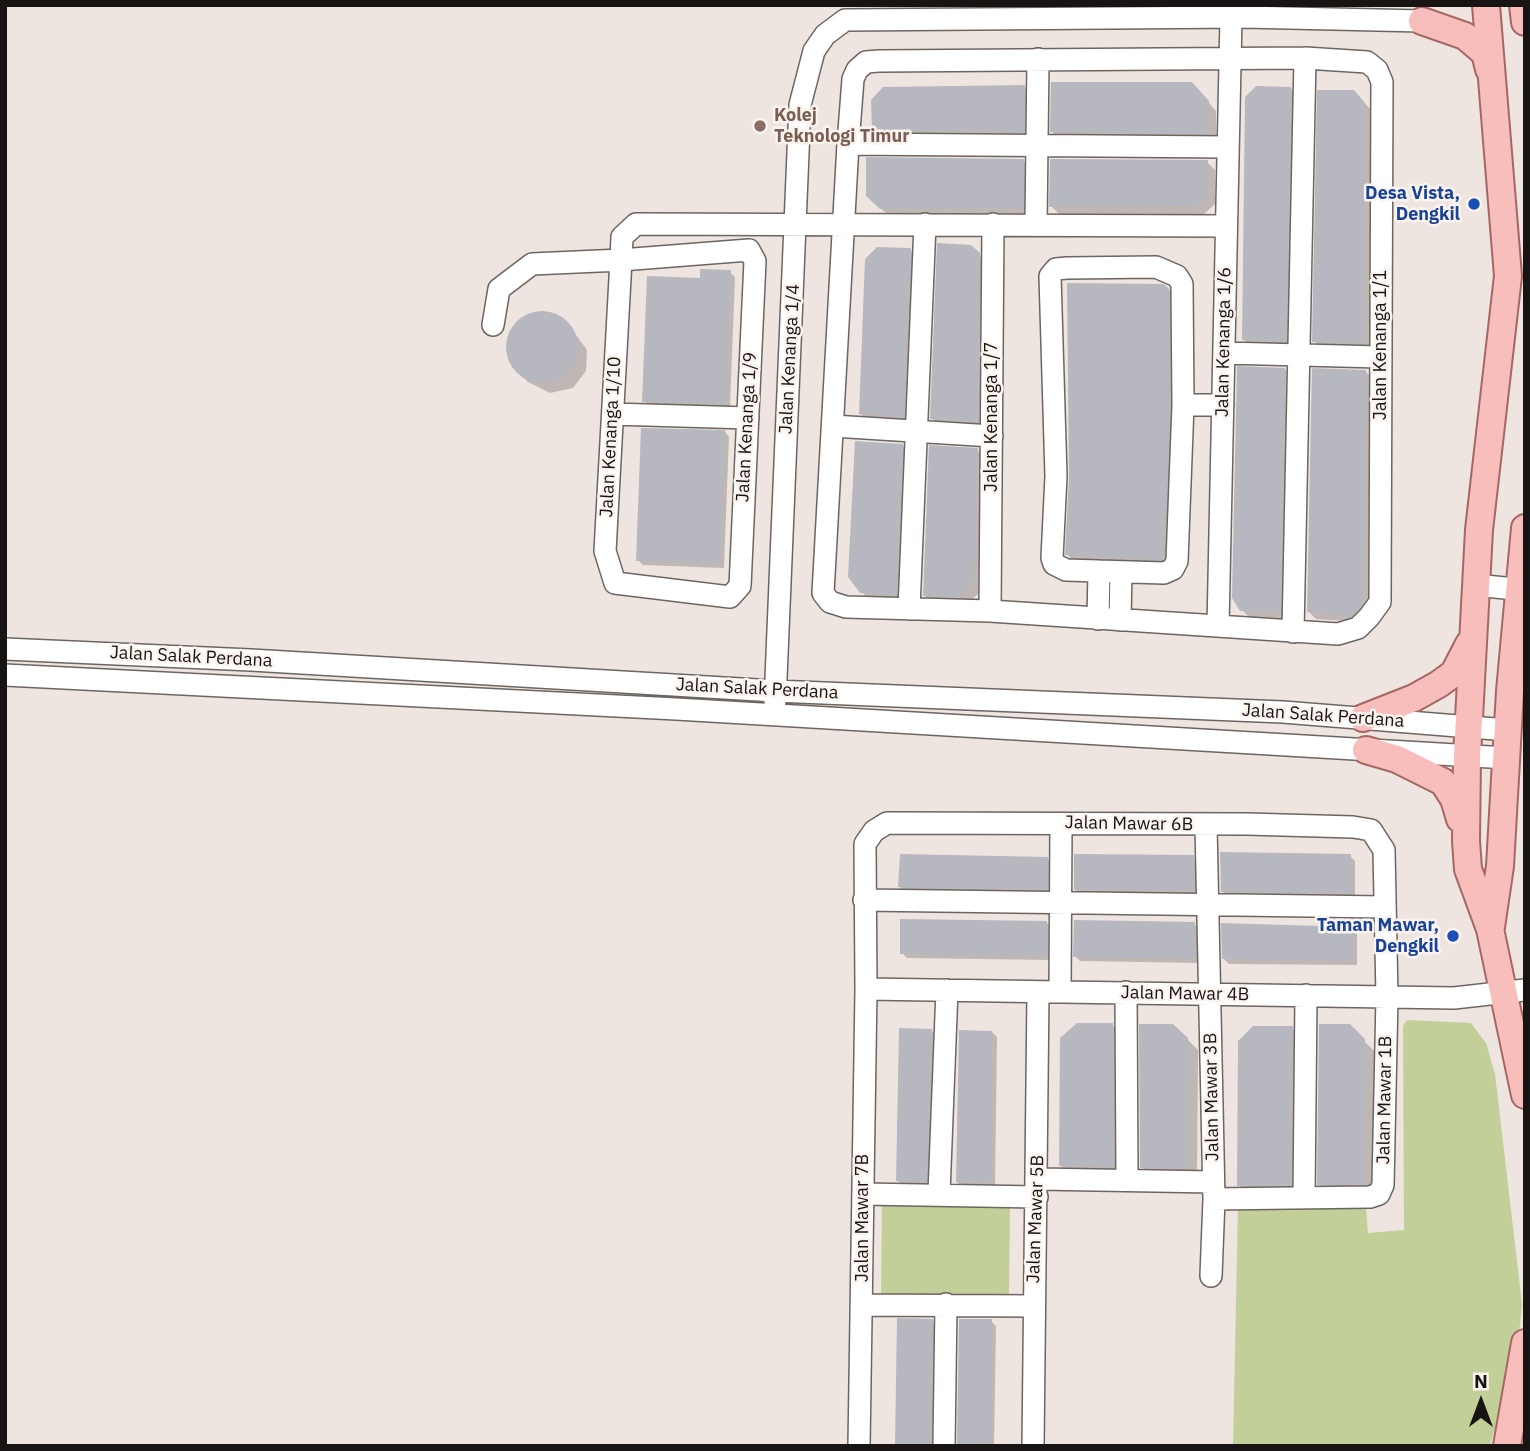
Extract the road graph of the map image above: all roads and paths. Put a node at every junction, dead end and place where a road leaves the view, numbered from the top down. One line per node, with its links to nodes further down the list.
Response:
1 (1447, 5): 6 (main road)
2 (1486, 5): 11 (main road)
3 (1523, 5): 7 (main road)
4 (1023, 12): 5 (street); 15 (street, Jalan Kenanga 1/4)
5 (1239, 13): 6 (street); 8 (street, Jalan Kenanga 1/6)
6 (1422, 21): 11 (main road)
7 (1525, 22)
8 (1230, 57): 9 (street); 10 (street); 14 (street, Jalan Kenanga 1/6)
9 (1305, 58): 24 (street); 25 (street, Jalan Kenanga 1/1)
10 (1038, 59): 12 (street); 13 (street)
11 (1494, 88): 36 (main road)
12 (848, 144): 13 (street); 16 (street)
13 (1037, 146): 14 (street); 19 (street)
14 (1227, 147): 20 (street, Jalan Kenanga 1/6)
15 (797, 223): 16 (street); 21 (street, Jalan Kenanga 1/10); 50 (street, Jalan Kenanga 1/4)
16 (845, 223): 17 (street); 30 (street)
17 (925, 224): 18 (street); 31 (street)
18 (993, 224): 19 (street); 32 (street, Jalan Kenanga 1/7)
19 (1036, 224): 20 (street)
20 (1226, 226): 23 (street, Jalan Kenanga 1/6)
21 (621, 260): 22 (street); 28 (street, Jalan Kenanga 1/10); 29 (street, Jalan Kenanga 1/9)
22 (493, 325)
23 (1224, 353): 24 (street); 27 (street, Jalan Kenanga 1/6)
24 (1299, 355): 25 (street); 44 (street)
25 (1380, 357): 44 (street, Jalan Kenanga 1/1)
26 (1183, 405): 27 (street); 34 (street); 35 (street)
27 (1223, 405): 43 (street, Jalan Kenanga 1/6)
28 (613, 414): 29 (street); 38 (street, Jalan Kenanga 1/10)
29 (748, 418): 38 (street, Jalan Kenanga 1/9)
30 (833, 426): 31 (street); 39 (street)
31 (916, 432): 32 (street); 39 (street)
32 (992, 436): 40 (street, Jalan Kenanga 1/7)
33 (1525, 528): 37 (main road)
34 (1099, 571): 35 (street); 41 (street)
35 (1121, 572): 42 (street)
36 (1476, 578): 37 (street); 45 (main road)
37 (1522, 584): 54 (main road)
38 (668, 590)
39 (909, 609): 40 (street)
40 (990, 611): 41 (street)
41 (1098, 619): 42 (street)
42 (1120, 620): 43 (street)
43 (1218, 626): 44 (street)
44 (1293, 632)
45 (1472, 638): 52 (main road); 53 (main road)
46 (5, 649): 47 (street, Jalan Salak Perdana)
47 (107, 652): 49 (street); 50 (street, Jalan Salak Perdana)
48 (5, 675): 49 (street, Jalan Salak Perdana)
49 (107, 681): 51 (street, Jalan Salak Perdana)
50 (775, 691): 51 (street, Jalan Kenanga 1/4); 52 (street, Jalan Salak Perdana)
51 (774, 715): 55 (street, Jalan Salak Perdana)
52 (1363, 718): 53 (street, Jalan Salak Perdana)
53 (1468, 726): 54 (street, Jalan Salak Perdana); 56 (main road)
54 (1508, 730): 57 (main road)
55 (1366, 750): 56 (street, Jalan Salak Perdana); 62 (main road)
56 (1467, 756): 57 (street, Jalan Salak Perdana); 62 (main road)
57 (1507, 758): 67 (main road)
58 (887, 823): 59 (street, Jalan Mawar 6B); 63 (street, Jalan Mawar 7B)
59 (1061, 824): 60 (street, Jalan Mawar 6B); 64 (street)
60 (1206, 825): 61 (street, Jalan Mawar 6B); 65 (street, Jalan Mawar 3B)
61 (1371, 830): 66 (street, Jalan Mawar 1B)
62 (1466, 841): 67 (main road)
63 (864, 900): 64 (street); 68 (street, Jalan Mawar 7B)
64 (1060, 903): 65 (street); 72 (street)
65 (1207, 906): 66 (street); 74 (street, Jalan Mawar 3B)
66 (1385, 907): 76 (street, Jalan Mawar 1B)
67 (1490, 929): 70 (main road)
68 (866, 989): 69 (street, Jalan Mawar 4B); 82 (street, Jalan Mawar 7B)
69 (947, 990): 71 (street, Jalan Mawar 4B); 81 (street)
70 (1514, 991): 76 (street, Jalan Mawar 4B); 77 (main road)
71 (1038, 992): 72 (street, Jalan Mawar 4B); 79 (street, Jalan Mawar 5B)
72 (1060, 992): 73 (street, Jalan Mawar 4B)
73 (1126, 992): 74 (street, Jalan Mawar 4B); 78 (street)
74 (1211, 995): 75 (street, Jalan Mawar 4B); 80 (street, Jalan Mawar 3B)
75 (1306, 995): 76 (street, Jalan Mawar 4B); 83 (street)
76 (1387, 997): 83 (street, Jalan Mawar 1B)
77 (1525, 1095)
78 (1127, 1180): 79 (street); 80 (street)
79 (1037, 1188): 81 (street); 87 (street, Jalan Mawar 5B)
80 (1213, 1191): 83 (street); 84 (street, Jalan Mawar 3B)
81 (939, 1193): 82 (street)
82 (863, 1195): 86 (street, Jalan Mawar 7B)
83 (1304, 1197)
84 (1211, 1276)
85 (946, 1304): 86 (street); 87 (street); 90 (street)
86 (863, 1305): 89 (street, Jalan Mawar 7B)
87 (1033, 1306): 91 (street, Jalan Mawar 5B)
88 (1525, 1343): 92 (main road)
89 (859, 1446)
90 (944, 1446)
91 (1033, 1446)
92 (1507, 1446)

